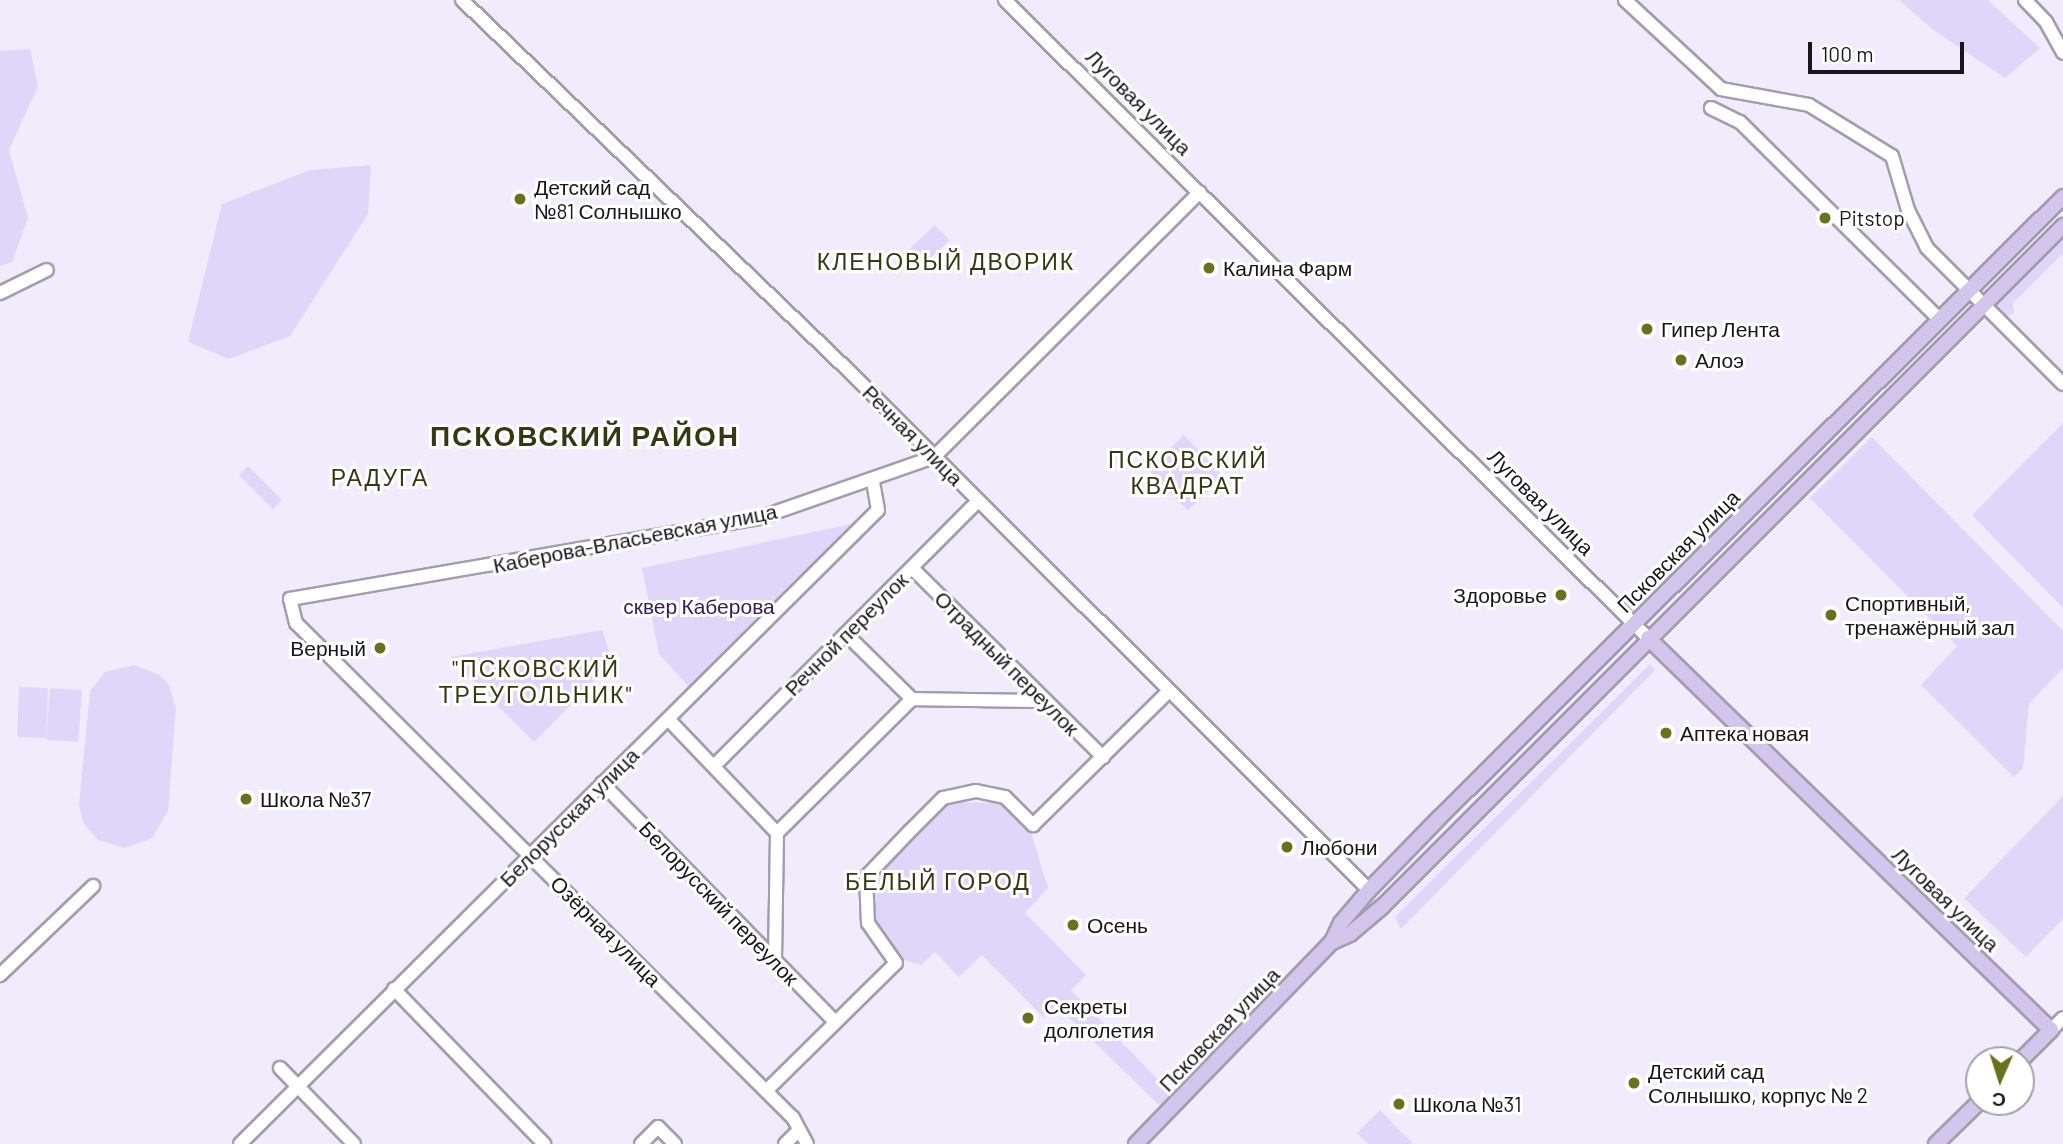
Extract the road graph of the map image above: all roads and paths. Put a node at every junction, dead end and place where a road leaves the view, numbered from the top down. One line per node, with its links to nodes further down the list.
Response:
1 (462, 0): 16 (street, Речная улица)
2 (1005, 0): 7 (street, Луговая улица)
3 (1625, 0): 11 (street)
4 (2025, 0): 5 (street)
5 (2063, 53)
6 (1711, 108): 14 (street)
7 (1200, 192): 16 (street, Каберова-Власьевская улица); 21 (street, Луговая улица)
8 (2063, 197): 11 (main road, Псковская улица)
9 (2063, 226): 13 (main road, Псковская улица)
10 (47, 270): 12 (street)
11 (1968, 292): 13 (street); 14 (main road, Псковская улица)
12 (0, 293)
13 (1982, 306): 15 (street); 23 (main road, Псковская улица)
14 (1940, 320): 21 (main road, Псковская улица)
15 (2063, 384)
16 (934, 457): 17 (street, Каберова-Власьевская улица); 18 (street, Речная улица)
17 (873, 481): 20 (street, Каберова-Власьевская улица); 27 (street, Белорусская улица)
18 (978, 501): 19 (street, Речной переулок); 24 (street, Речная улица)
19 (912, 568): 22 (street, Речной переулок); 26 (street, Отрадный переулок)
20 (290, 599): 34 (street, Озёрная улица)
21 (1634, 624): 23 (street, Луговая улица); 31 (main road, Псковская улица)
22 (846, 634): 25 (street); 29 (street, Речной переулок)
23 (1648, 638): 33 (main road, Псковская улица); 43 (main road, Луговая улица)
24 (1168, 692): 28 (street); 36 (street, Речная улица)
25 (912, 699): 26 (street); 32 (street)
26 (1046, 701): 28 (street, Отрадный переулок)
27 (668, 719): 29 (street); 30 (street, Белорусская улица)
28 (1103, 757): 42 (street)
29 (714, 766): 32 (street)
30 (603, 783): 34 (street, Белорусская улица); 38 (street, Белорусский переулок)
31 (1440, 817): 33 (main road); 36 (main road, Псковская улица)
32 (777, 833): 38 (street)
33 (1454, 833): 37 (main road, Псковская улица)
34 (530, 855): 40 (street, Белорусская улица); 47 (street, Озёрная улица)
35 (93, 886): 39 (street)
36 (1369, 890): 37 (main road, Псковская улица)
37 (1332, 942): 57 (main road, Псковская улица)
38 (775, 960): 42 (street, Белорусский переулок)
39 (0, 975)
40 (394, 989): 46 (street, Белорусская улица); 52 (street)
41 (2063, 1018): 43 (street)
42 (835, 1022): 47 (street)
43 (2051, 1030): 44 (main road)
44 (2035, 1046)
45 (280, 1068): 46 (street)
46 (298, 1085): 50 (street, Белорусская улица); 51 (street)
47 (766, 1091): 49 (street, Озёрная улица)
48 (1965, 1116): 58 (main road)
49 (798, 1131): 55 (street); 56 (street, Озёрная улица)
50 (240, 1144)
51 (354, 1144)
52 (544, 1144)
53 (641, 1144): 54 (street)
54 (674, 1144)
55 (785, 1144)
56 (807, 1144)
57 (1136, 1144)
58 (1936, 1144)

